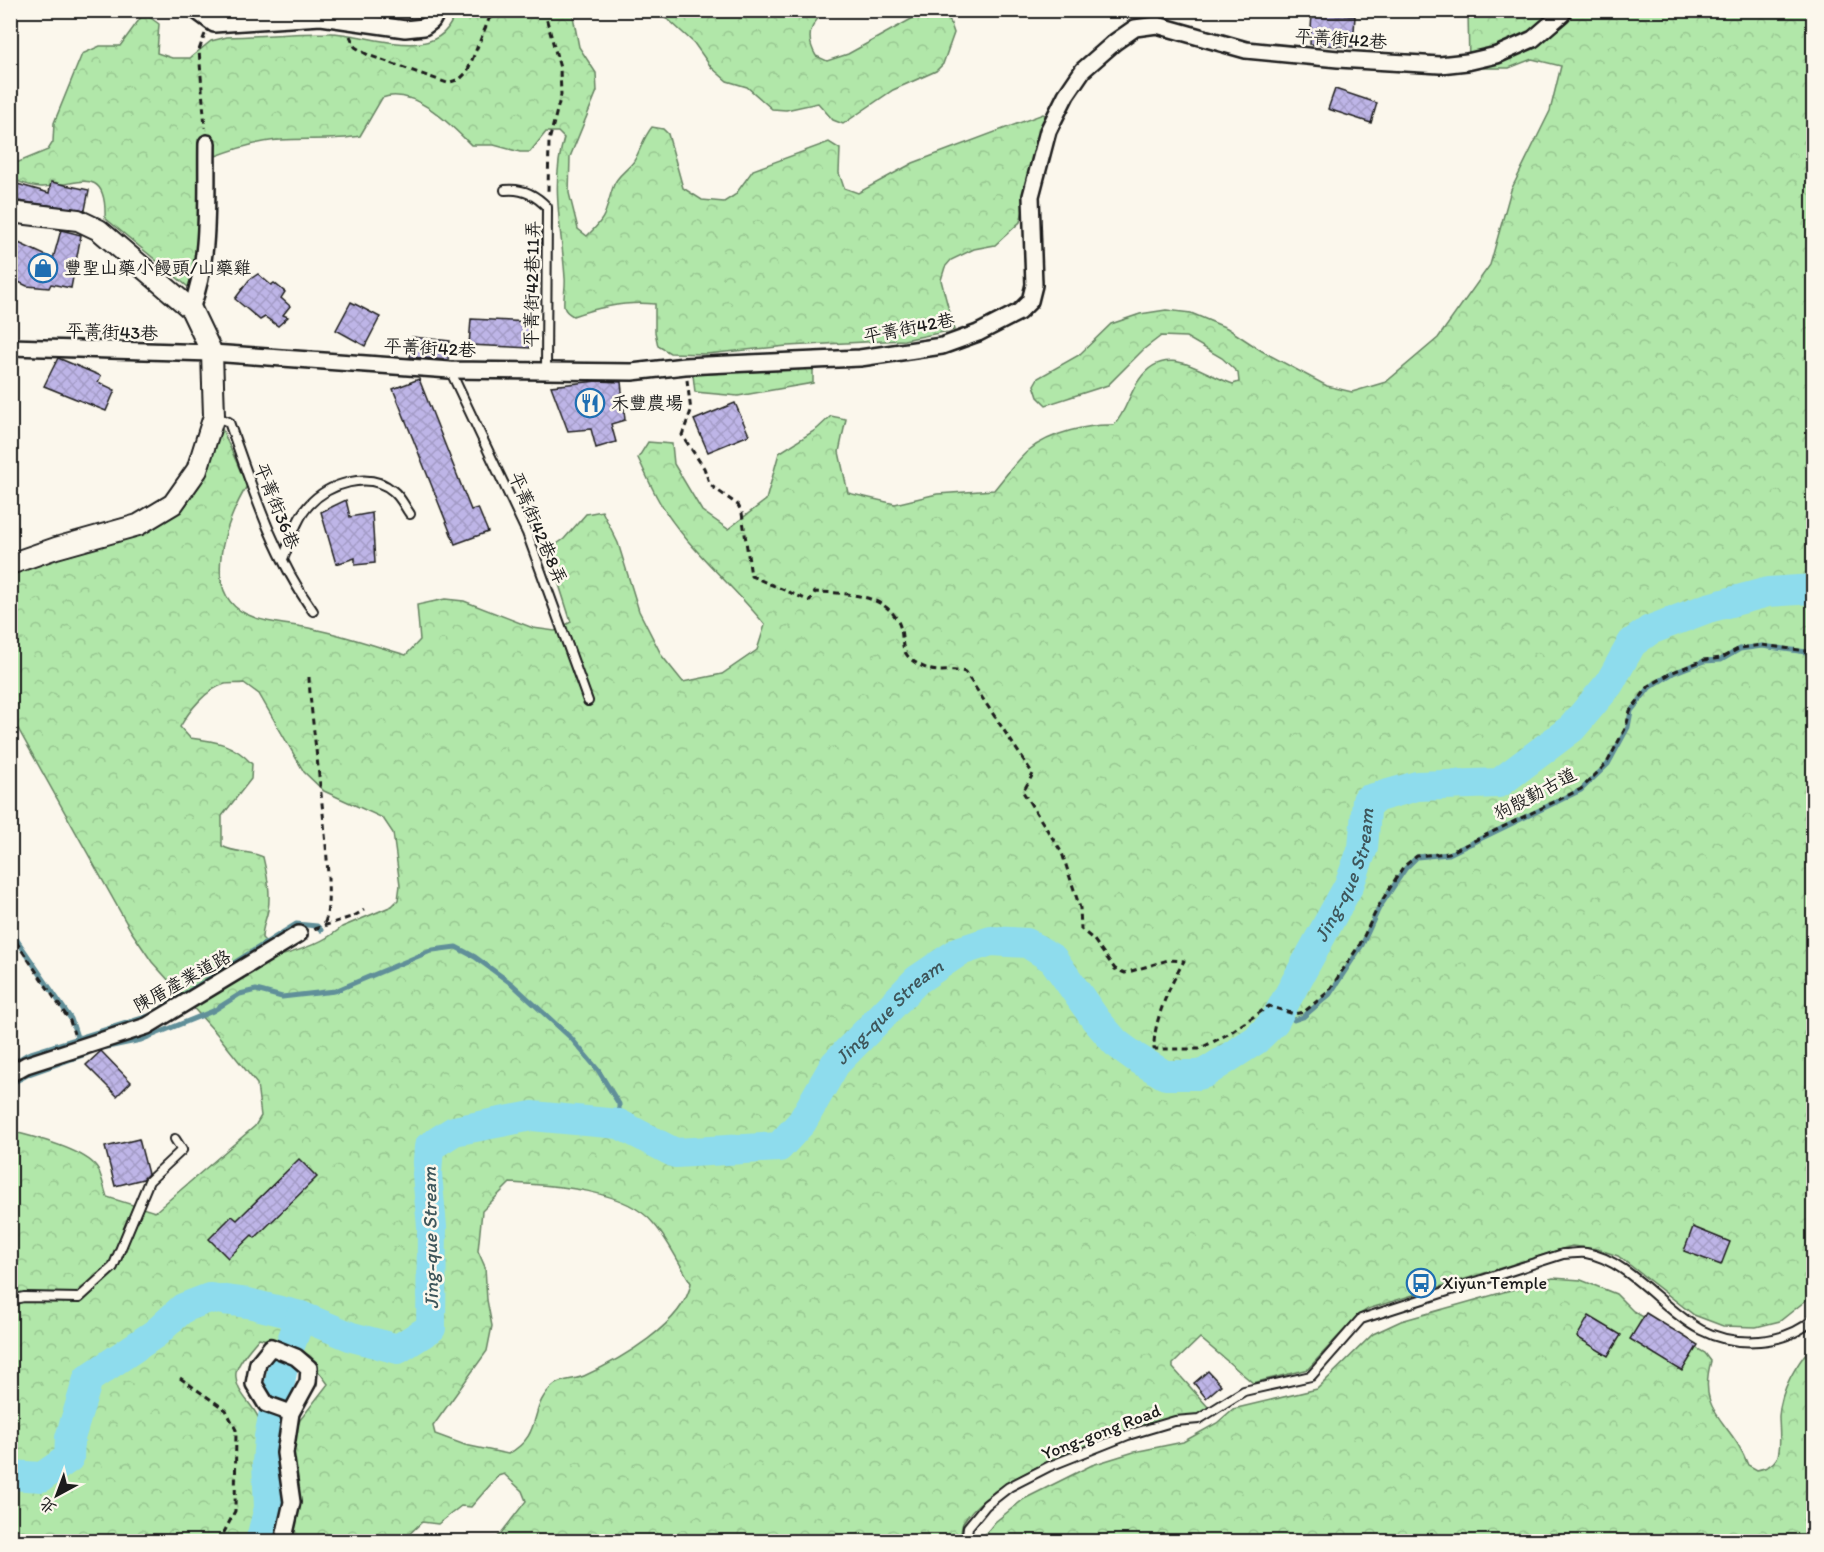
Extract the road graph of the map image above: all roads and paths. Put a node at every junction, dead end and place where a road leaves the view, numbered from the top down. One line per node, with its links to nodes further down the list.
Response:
1 (195, 10): 7 (street)
2 (438, 10): 6 (street)
3 (499, 10): 6 (path)
4 (544, 10): 10 (path)
5 (1562, 14): 15 (street, 平菁街42巷)
6 (341, 19): 7 (street)
7 (214, 24): 8 (path)
8 (207, 143): 12 (street)
9 (505, 190): 10 (lane, 平菁街42巷11弄)
10 (548, 207): 17 (lane, 平菁街42巷11弄)
11 (10, 212): 12 (street)
12 (191, 309): 14 (street)
13 (10, 347): 14 (street, 平菁街43巷)
14 (212, 353): 16 (street, 平菁街42巷); 18 (street)
15 (685, 366): 17 (street, 平菁街42巷); 23 (path, 狗殷勤古道)
16 (450, 370): 17 (street, 平菁街42巷); 25 (lane, 平菁街42巷8弄)
17 (546, 372)
18 (214, 416): 20 (lane, 平菁街36巷); 21 (street)
19 (410, 514): 20 (lane)
20 (283, 559): 22 (lane, 平菁街36巷)
21 (10, 564)
22 (313, 612)
23 (1814, 652)
24 (309, 677): 26 (path)
25 (588, 701)
26 (364, 910)
27 (10, 933): 29 (path)
28 (299, 934): 29 (street, 陳厝產業道路)
29 (77, 1047): 30 (street, 陳厝產業道路)
30 (10, 1074)
31 (175, 1138): 32 (lane)
32 (10, 1300)
33 (1814, 1319): 38 (lane, Yong-gong Road)
34 (180, 1378): 36 (path)
35 (291, 1413): 35 (street); 37 (street)
36 (219, 1542)
37 (283, 1542)
38 (966, 1542)

